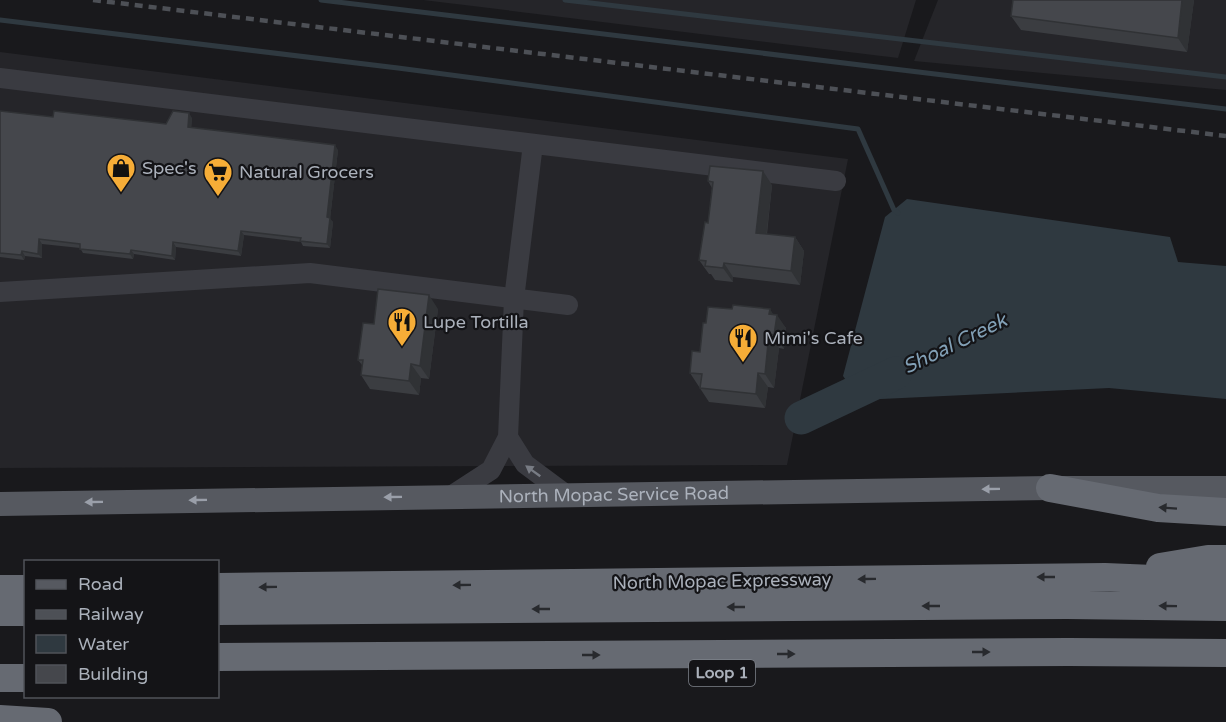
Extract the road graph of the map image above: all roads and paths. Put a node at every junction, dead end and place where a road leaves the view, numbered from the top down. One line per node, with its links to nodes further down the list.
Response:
1 (0, 78): 2 (lane)
2 (533, 144): 3 (lane); 5 (lane)
3 (836, 181)
4 (0, 292): 5 (lane)
5 (514, 299): 6 (lane); 7 (lane)
6 (568, 305)
7 (508, 437): 10 (lane); 11 (lane, one-way to 7)
8 (1050, 488): 9 (main road, North Mopac Service Road); 11 (main road, North Mopac Service Road, one-way to 11); 13 (highway, one-way to 8)
9 (1226, 488)
10 (451, 496): 11 (main road, North Mopac Service Road); 12 (main road, North Mopac Service Road, one-way to 12)
11 (568, 496)
12 (0, 504)
13 (1226, 512)
14 (1226, 559): 15 (highway)
15 (1105, 577): 16 (highway, North Mopac Expressway); 17 (highway, North Mopac Expressway, one-way to 17)
16 (1226, 582)
17 (219, 587)
18 (0, 589): 19 (highway)
19 (24, 589)
20 (1226, 607): 21 (highway, one-way to 21)
21 (219, 611)
22 (0, 612): 23 (highway)
23 (24, 612)
24 (1226, 653): 25 (highway, one-way to 24)
25 (219, 657)
26 (0, 659): 27 (highway)
27 (24, 659)
28 (1226, 672): 29 (highway, Loop 1)
29 (219, 676)
30 (0, 678): 31 (highway)
31 (24, 678)
32 (0, 719): 33 (highway)
33 (48, 722)

